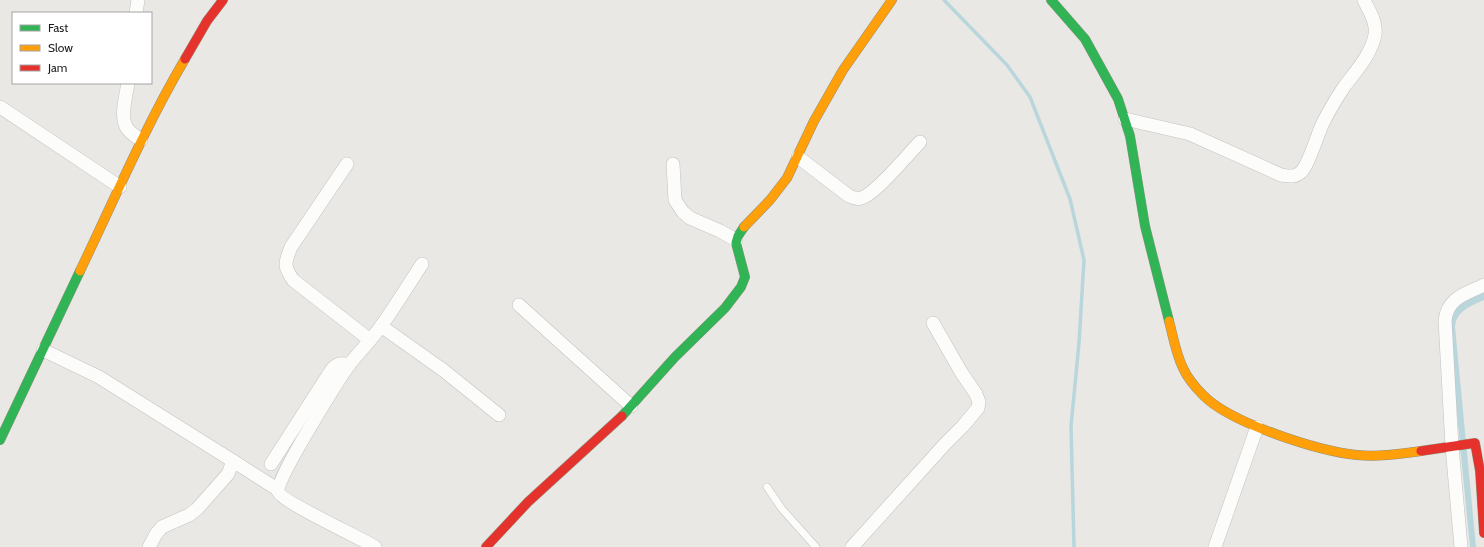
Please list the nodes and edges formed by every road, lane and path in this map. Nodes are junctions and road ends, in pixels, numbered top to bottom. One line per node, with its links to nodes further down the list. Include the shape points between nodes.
1 (138, 0): 6 (street)
2 (223, 0): 10 (street, via 207,21 170,84)
3 (892, 0): 12 (street, via 843,70 814,121)
4 (1050, 0): 9 (street, via 1085,39 1108,79)
5 (1364, 0): 9 (street, via 1375,27 1372,44 1330,109 1305,167 1295,176 1281,175 1190,134)
6 (136, 12)
7 (128, 84): 10 (street, via 125,125)
8 (0, 107): 15 (street)
9 (1125, 119): 27 (street, via 1145,226 1183,368 1212,403)
10 (141, 140): 15 (street)
11 (920, 142): 12 (street, via 875,189 857,199 849,196)
12 (798, 157): 16 (street, via 787,178)
13 (347, 164): 22 (street, via 291,247 286,270 293,280)
14 (673, 164): 16 (street, via 675,200 683,212 690,218)
15 (120, 187): 23 (street)
16 (736, 240): 25 (street, via 744,272 743,282 735,295)
17 (422, 264): 21 (street)
18 (1484, 285): 29 (street, via 1457,299 1446,311)
19 (519, 305): 25 (street)
20 (933, 323): 39 (street, via 976,394 978,408)
21 (382, 326): 22 (street); 26 (street)
22 (370, 340): 24 (street)
23 (43, 350): 28 (street); 30 (street, via 99,377)
24 (349, 365): 31 (street, via 339,364 332,368); 33 (street, via 284,472)
25 (631, 406): 37 (street)
26 (499, 415)
27 (1257, 427): 29 (street, via 1314,447 1357,455 1383,456); 40 (street)
28 (0, 440)
29 (1454, 446): 34 (street, via 1476,444); 41 (street)
30 (233, 461): 33 (street); 35 (street, via 228,474 197,509 162,527)
31 (270, 464)
32 (767, 487): 38 (lane, via 782,509)
33 (278, 489): 36 (street, via 278,493 298,507)
34 (1484, 532)
35 (149, 547)
36 (375, 547)
37 (486, 547)
38 (816, 547)
39 (852, 547)
40 (1215, 547)
41 (1461, 547)

